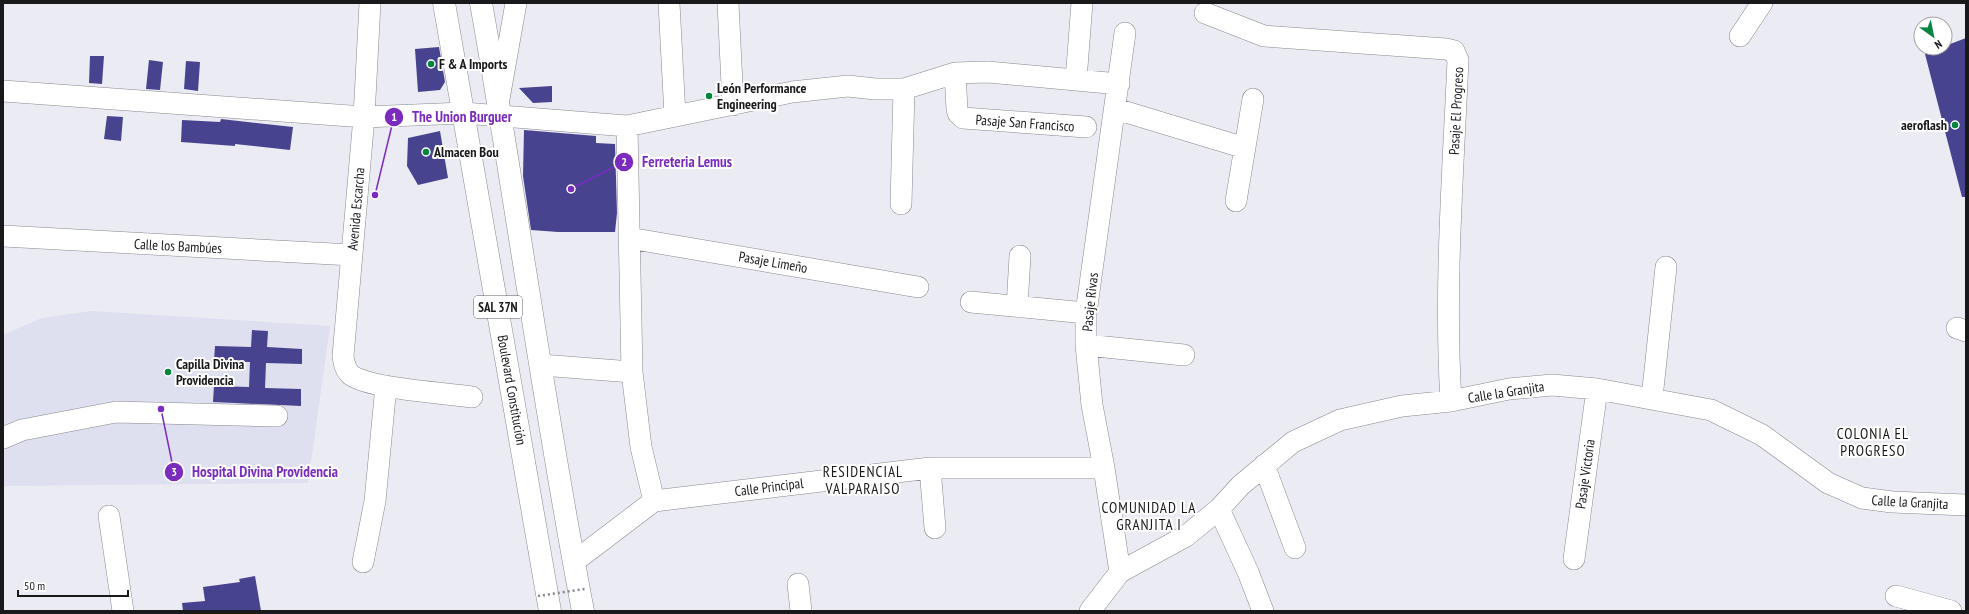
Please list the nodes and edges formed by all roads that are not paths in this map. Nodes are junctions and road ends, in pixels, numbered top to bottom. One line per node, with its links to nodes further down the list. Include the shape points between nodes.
1 (370, 3): 23 (street, Avenida Escarcha)
2 (444, 3): 21 (highway, Boulevard Constitución / SAL 37N)
3 (481, 3): 19 (highway, SAL 37N)
4 (516, 3): 19 (street)
5 (669, 3): 22 (street)
6 (728, 3): 18 (street)
7 (1082, 3): 13 (street)
8 (1762, 3): 11 (street)
9 (1205, 14): 46 (street, Pasaje El Progreso, via 1264,36 1454,51 1458,60 1449,276 1448,360)
10 (1125, 33): 14 (street, Pasaje Rivas)
11 (1740, 36)
12 (955, 73): 13 (street, via 988,72); 15 (street); 25 (street, Pasaje San Francisco, via 957,109 963,118)
13 (1076, 80): 14 (street)
14 (1119, 84): 20 (street, Pasaje Rivas)
15 (904, 89): 18 (street, via 848,86 792,92); 28 (street)
16 (3, 92): 23 (street)
17 (1253, 99): 26 (street)
18 (733, 105): 22 (street)
19 (500, 109): 21 (street); 24 (street); 40 (highway, SAL 37N)
20 (1116, 109): 26 (street); 37 (street, Pasaje Rivas)
21 (464, 113): 23 (street); 64 (highway, Boulevard Constitución / SAL 37N)
22 (675, 116): 24 (street)
23 (364, 117): 31 (street, Avenida Escarcha)
24 (627, 126): 30 (street)
25 (1086, 127)
26 (1245, 148): 27 (street)
27 (1236, 202)
28 (901, 204)
29 (3, 236): 31 (street, Calle los Bambúes)
30 (629, 238): 34 (street, Pasaje Limeño); 41 (street)
31 (352, 255): 42 (street, Avenida Escarcha, via 343,356 345,367 351,375 367,383)
32 (1020, 256): 36 (street)
33 (1666, 267): 45 (street)
34 (918, 287)
35 (971, 302): 36 (street)
36 (1017, 307): 37 (street)
37 (1086, 313): 38 (street, Pasaje Rivas)
38 (1086, 345): 39 (street); 51 (street, Pasaje Rivas, via 1092,405)
39 (1184, 355)
40 (541, 365): 41 (street); 59 (highway, SAL 37N)
41 (632, 372): 52 (street, via 642,447)
42 (386, 386): 44 (street); 60 (street, via 375,501)
43 (1597, 389): 45 (street, Calle la Granjita); 46 (street, Calle la Granjita, via 1552,385 1509,389); 58 (street, Pasaje Victoria)
44 (472, 397)
45 (1652, 398): 53 (street, Calle la Granjita, via 1711,410 1762,435 1828,482 1862,498)
46 (1451, 401): 49 (street, Calle la Granjita, via 1402,406 1340,420 1293,442)
47 (277, 416): 48 (street, via 116,412 22,430)
48 (3, 438)
49 (1264, 465): 54 (street, Calle la Granjita); 57 (street)
50 (930, 468): 51 (street, Calle Principal); 52 (street, Calle Principal); 56 (street)
51 (1104, 468): 61 (street, Pasaje Rivas)
52 (654, 501): 59 (street)
53 (1966, 505)
54 (1219, 509): 61 (street, Calle la Granjita, via 1186,536); 69 (street)
55 (109, 516): 65 (street)
56 (935, 528)
57 (1295, 548)
58 (1574, 559)
59 (574, 561): 66 (highway, SAL 37N)
60 (363, 562)
61 (1120, 572): 68 (street, Calle la Granjita)
62 (798, 584): 67 (street)
63 (1896, 596): 70 (street)
64 (544, 604)
65 (123, 611)
66 (583, 611)
67 (801, 611)
68 (1090, 611)
69 (1263, 611)
70 (1951, 611)

